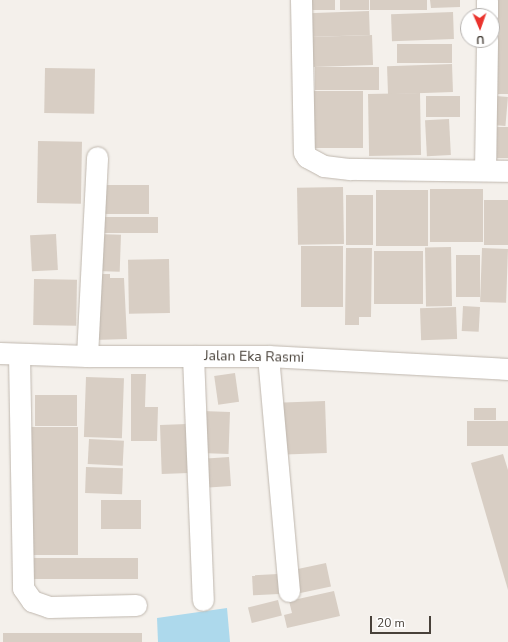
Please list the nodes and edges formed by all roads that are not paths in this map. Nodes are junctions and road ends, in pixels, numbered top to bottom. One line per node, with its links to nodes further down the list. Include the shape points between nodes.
1 (301, 0): 4 (street, via 304,152 307,157 324,166 350,169)
2 (487, 48): 4 (street)
3 (96, 157): 7 (street)
4 (485, 170): 5 (street)
5 (508, 170)
6 (10, 354): 7 (street, Jalan Eka Rasmi); 13 (street, via 23,588 32,601 49,607)
7 (87, 356): 8 (street, Jalan Eka Rasmi)
8 (193, 356): 9 (street, Jalan Eka Rasmi); 12 (street)
9 (268, 356): 10 (street, Jalan Eka Rasmi); 11 (street)
10 (508, 369)
11 (289, 591)
12 (203, 600)
13 (136, 605)

